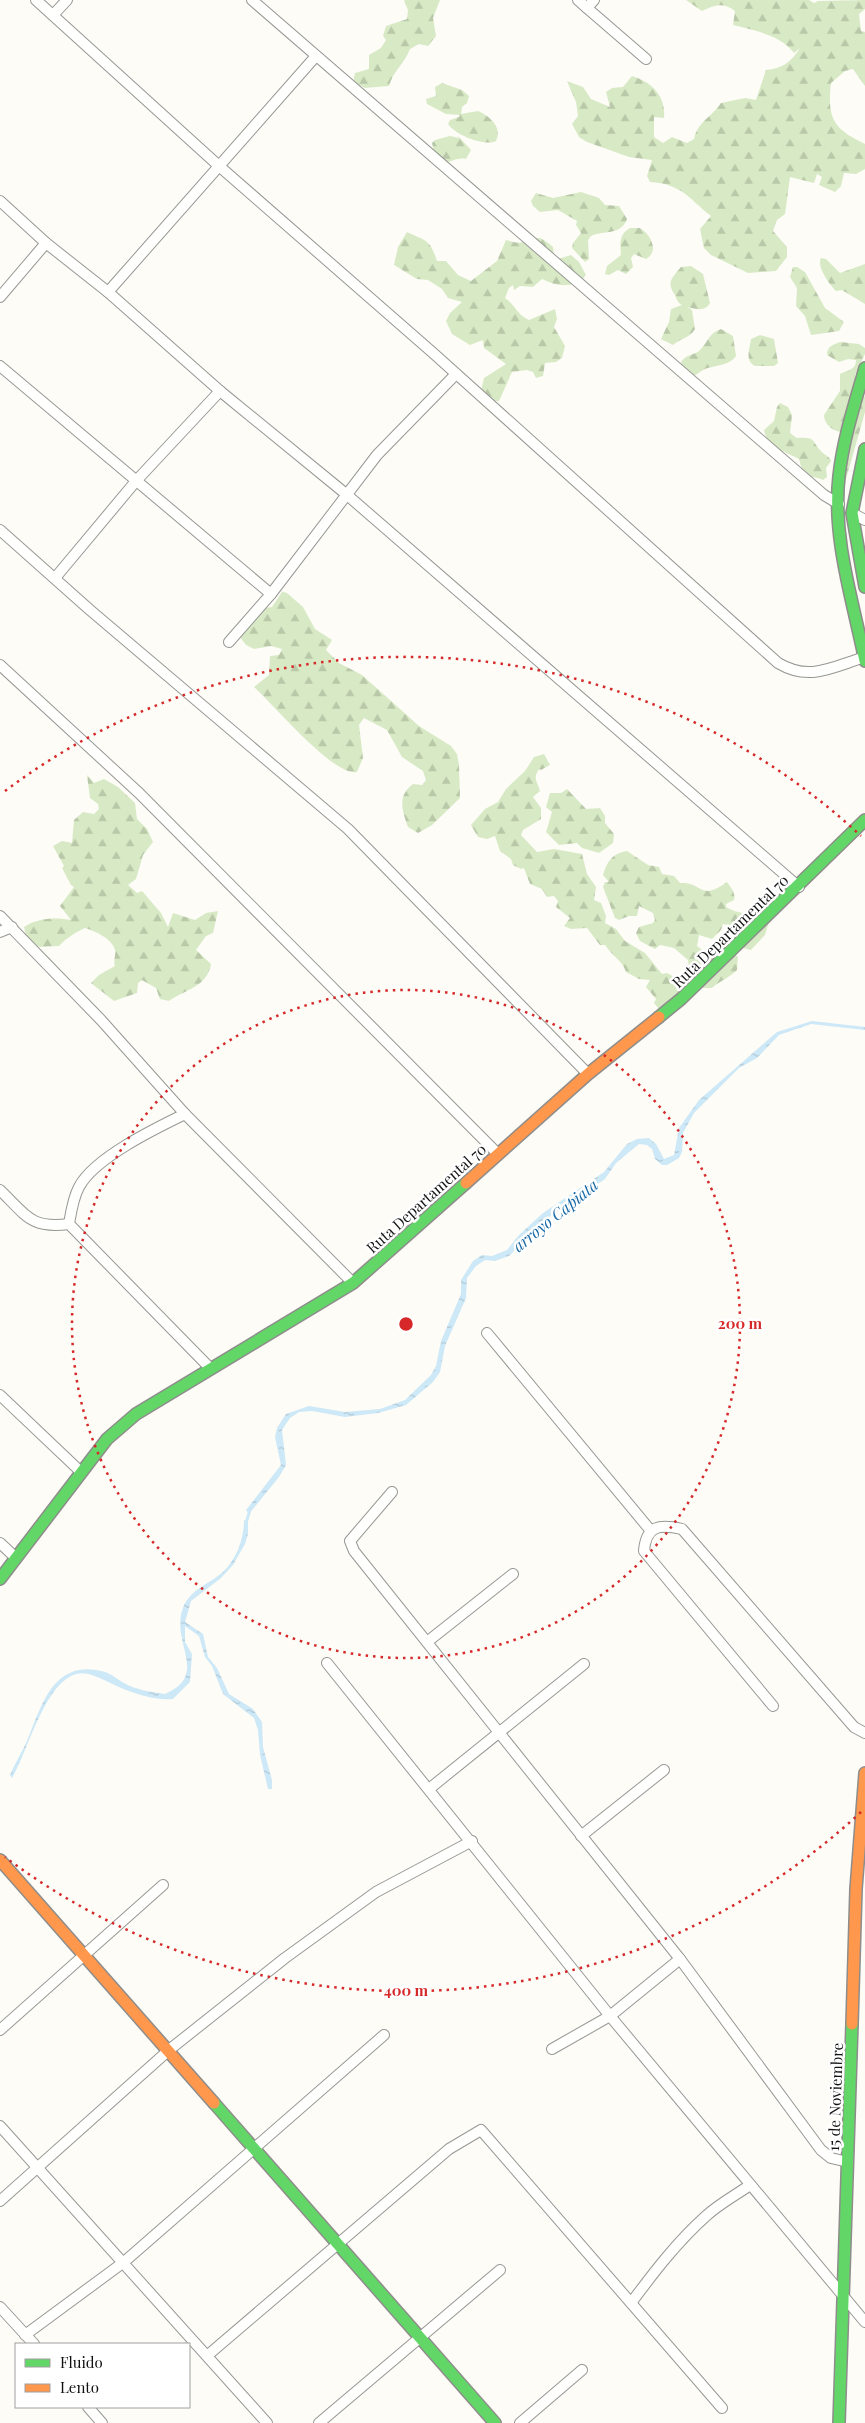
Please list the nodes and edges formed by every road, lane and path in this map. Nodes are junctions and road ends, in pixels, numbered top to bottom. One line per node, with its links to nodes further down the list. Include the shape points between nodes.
1 (36, 0): 6 (street)
2 (67, 0): 6 (street)
3 (252, 0): 7 (street)
4 (578, 0): 5 (street)
5 (591, 4): 8 (street)
6 (54, 15): 9 (street)
7 (316, 56): 9 (street); 21 (street, via 824,495)
8 (646, 59)
9 (219, 166): 12 (street); 16 (street)
10 (0, 201): 11 (street)
11 (46, 243): 12 (street); 13 (street)
12 (108, 292): 17 (street)
13 (0, 297)
14 (0, 366): 19 (street)
15 (865, 368): 21 (street, via 839,476)
16 (456, 374): 20 (street, via 377,455); 29 (street, via 778,663 794,672 814,672)
17 (220, 391): 19 (street); 20 (street)
18 (865, 449): 22 (street)
19 (136, 481): 25 (street); 27 (street)
20 (346, 494): 27 (street); 32 (street)
21 (839, 504): 29 (street, via 840,531)
22 (852, 514): 23 (street); 26 (street)
23 (865, 520)
24 (0, 530): 25 (street)
25 (55, 578): 36 (street, via 348,829)
26 (865, 588)
27 (271, 594): 28 (street)
28 (229, 642)
29 (865, 659)
30 (0, 665): 38 (street, via 139,793)
31 (865, 820): 32 (street, Ruta Departamental 70)
32 (799, 887): 36 (street, Ruta Departamental 70, via 681,999)
33 (0, 916): 34 (street)
34 (12, 927): 35 (street); 37 (street)
35 (0, 932)
36 (588, 1074): 38 (street, Ruta Departamental 70)
37 (186, 1114): 40 (street, via 150,1131 100,1164 79,1186); 41 (street)
38 (498, 1154): 41 (street, Ruta Departamental 70)
39 (0, 1190): 40 (street, via 34,1223 51,1226)
40 (69, 1224): 43 (street)
41 (353, 1283): 43 (street, Ruta Departamental 70)
42 (487, 1333): 47 (street)
43 (210, 1368): 45 (street, Ruta Departamental 70, via 136,1414 107,1439)
44 (0, 1394): 45 (street)
45 (81, 1472): 49 (street, Ruta Departamental 70)
46 (392, 1492): 52 (street, via 350,1541 354,1551)
47 (651, 1531): 55 (street, via 645,1540 644,1551); 57 (street, via 665,1525 682,1529 854,1727)
48 (0, 1543): 49 (street)
49 (16, 1558): 51 (street, Ruta Departamental 70)
50 (513, 1574): 52 (street)
51 (0, 1579)
52 (427, 1642): 56 (street)
53 (327, 1663): 60 (street)
54 (584, 1664): 56 (street)
55 (773, 1706)
56 (499, 1732): 60 (street); 61 (street)
57 (865, 1733)
58 (664, 1770): 61 (street)
59 (865, 1773): 74 (street, 15 de Noviembre, via 856,1889)
60 (429, 1789): 62 (street)
61 (581, 1836): 66 (street)
62 (472, 1841): 67 (street); 71 (street, via 376,1892 285,1958)
63 (0, 1860): 65 (street)
64 (163, 1885): 65 (street)
65 (84, 1956): 68 (street); 71 (street)
66 (680, 1959): 67 (street); 74 (street, via 820,2150 832,2158)
67 (610, 2016): 70 (street); 76 (street)
68 (0, 2030)
69 (384, 2035): 73 (street)
70 (552, 2050)
71 (168, 2051): 73 (street); 75 (street)
72 (0, 2126): 75 (street)
73 (254, 2148): 78 (street); 79 (street)
74 (848, 2162): 81 (street, 15 de Noviembre)
75 (38, 2168): 77 (street); 79 (street)
76 (750, 2185): 81 (street); 82 (street, via 707,2215 668,2253)
77 (0, 2201)
78 (338, 2244): 82 (street, via 449,2149 481,2130); 86 (street); 88 (street)
79 (124, 2262): 85 (street); 88 (street)
80 (500, 2270): 86 (street)
81 (844, 2297): 84 (street); 97 (street, 15 de Noviembre)
82 (631, 2304): 91 (street)
83 (0, 2307): 85 (street)
84 (865, 2322)
85 (26, 2335): 87 (street)
86 (420, 2337): 94 (street); 95 (street)
87 (33, 2343)
88 (208, 2355): 93 (street)
89 (582, 2370): 96 (street)
90 (89, 2408): 92 (street)
91 (722, 2408)
92 (102, 2423)
93 (267, 2423)
94 (319, 2423)
95 (495, 2423)
96 (520, 2423)
97 (839, 2423)

